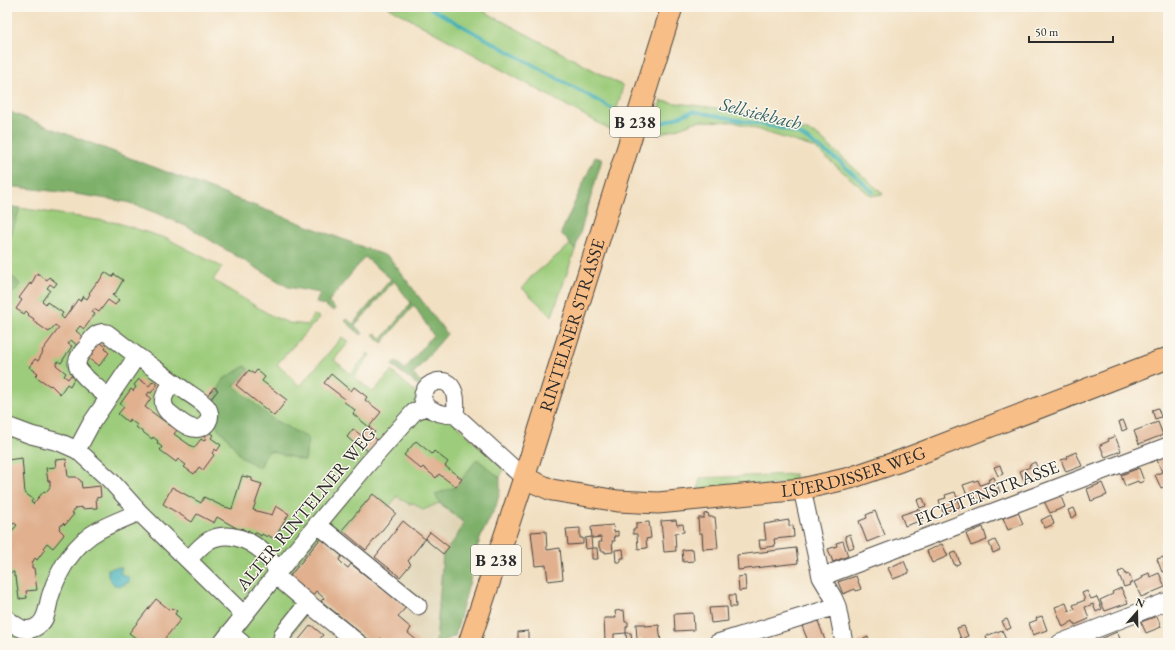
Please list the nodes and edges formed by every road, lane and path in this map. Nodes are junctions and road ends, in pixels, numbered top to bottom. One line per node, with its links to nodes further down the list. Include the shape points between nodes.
1 (672, 7): 11 (main road, RINTELNER STRASSE / B 238)
2 (137, 356): 4 (street); 5 (street); 5 (street, via 107,333 102,332 96,334 78,357 79,370)
3 (1168, 358): 12 (main road, LÜERDISSER WEG, via 900,461 850,478)
4 (174, 382)
5 (108, 397): 10 (street)
6 (426, 406): 7 (street, via 435,413); 7 (street, via 423,396 428,385 438,380 443,381 454,393); 14 (street, ALTER RINTELNER WEG, via 414,412)
7 (455, 415): 11 (street)
8 (7, 426): 10 (street)
9 (1168, 446): 17 (street, FICHTENSTRASSE)
10 (77, 450): 13 (street, via 110,480)
11 (524, 478): 12 (main road, LÜERDISSER WEG, via 558,491 618,501 658,503); 27 (main road, RINTELNER STRASSE / B 238)
12 (802, 489): 17 (street)
13 (139, 512): 15 (street); 23 (street, via 93,534 69,558 59,572 44,620 39,625 32,630 21,629)
14 (318, 524): 16 (street, ALTER RINTELNER WEG); 20 (street)
15 (188, 560): 16 (street, via 208,541 228,536 241,538 262,551); 22 (street)
16 (277, 573): 19 (street); 22 (street, ALTER RINTELNER WEG)
17 (821, 577): 21 (street)
18 (1168, 602): 30 (street)
19 (308, 603): 25 (street, via 283,634); 26 (street)
20 (418, 606)
21 (837, 606): 28 (street); 29 (street)
22 (244, 615): 24 (street, ALTER RINTELNER WEG)
23 (7, 619)
24 (231, 640)
25 (281, 643)
26 (358, 643)
27 (469, 643)
28 (717, 643)
29 (844, 643)
30 (1060, 643)

